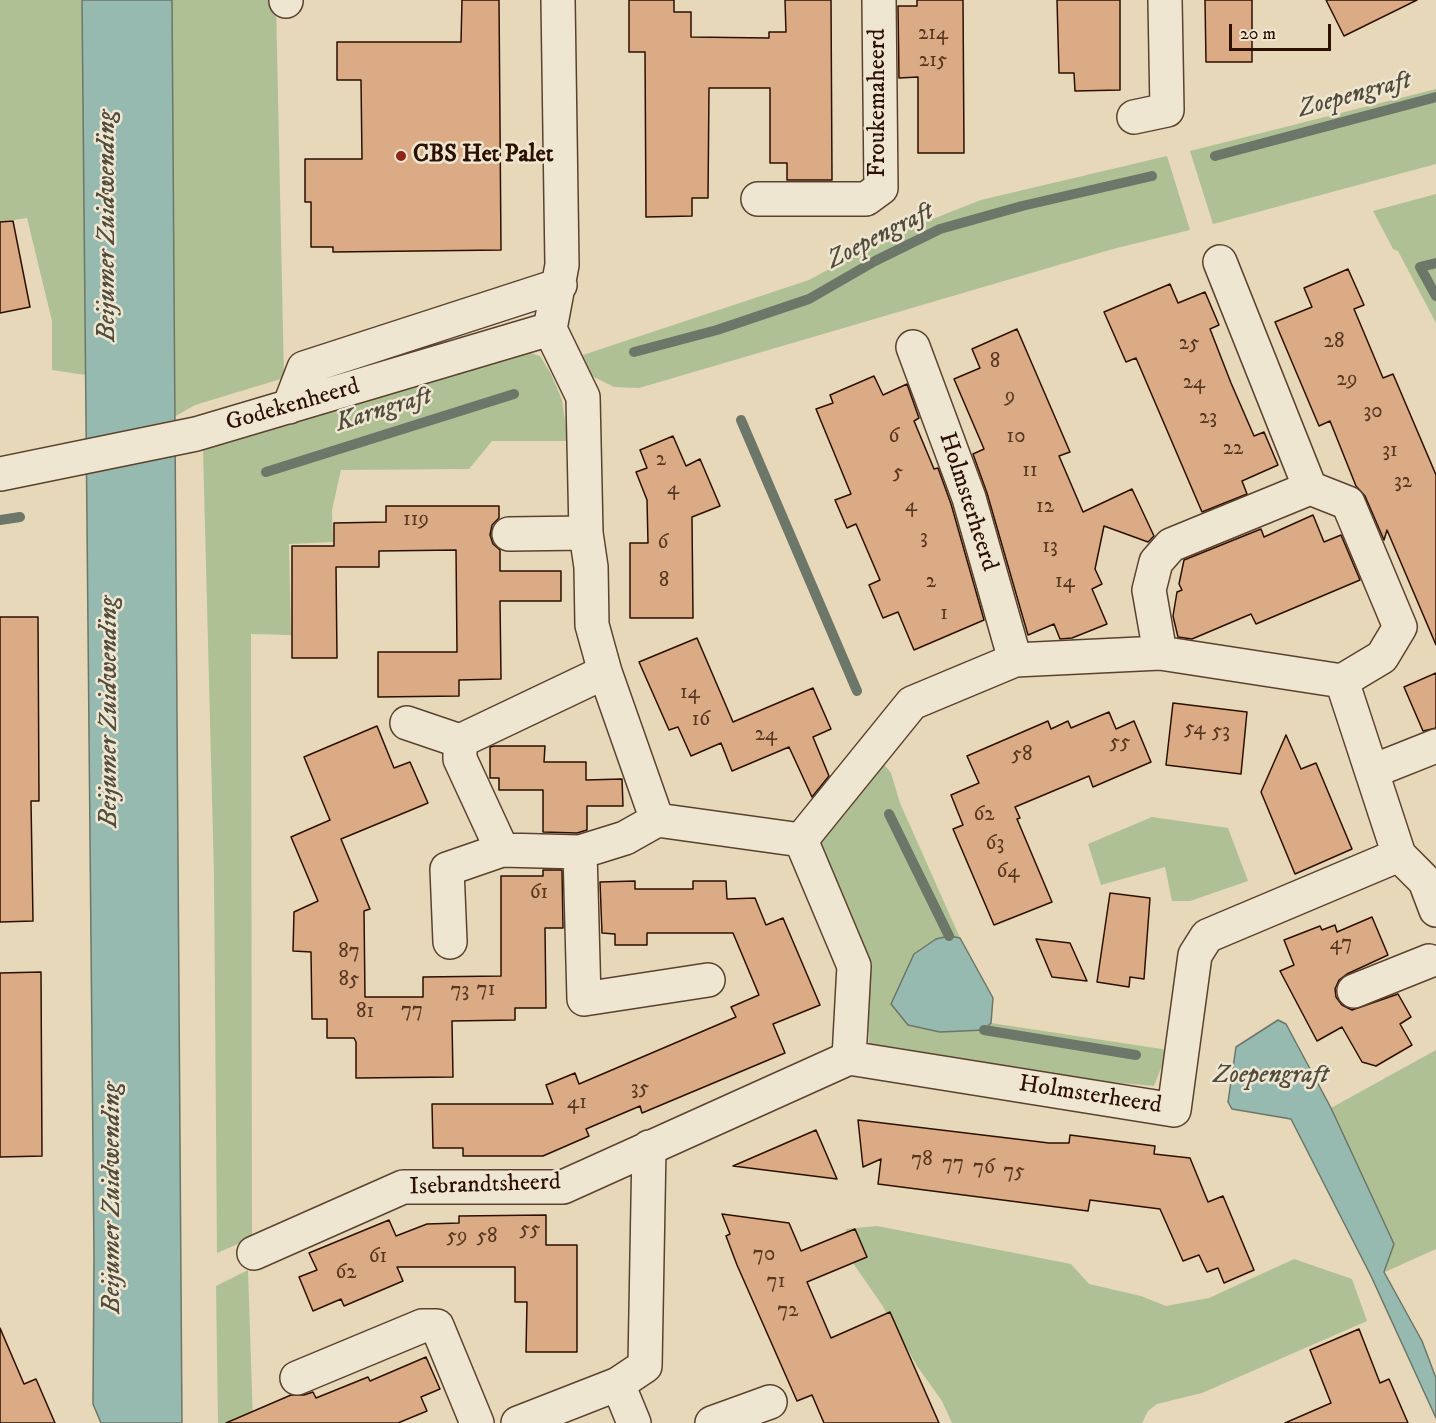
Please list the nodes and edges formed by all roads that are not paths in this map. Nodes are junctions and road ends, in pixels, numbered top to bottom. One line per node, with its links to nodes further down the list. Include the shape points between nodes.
1 (558, 0): 7 (street)
2 (879, 0): 5 (street, Froukemaheerd, via 881,188 867,199)
3 (1165, 0): 4 (street, via 1167,110)
4 (1134, 117)
5 (758, 199)
6 (1220, 262): 12 (street)
7 (560, 285): 8 (street); 10 (street, via 304,368)
8 (550, 328): 10 (street, Godekenheerd); 13 (street, via 583,397)
9 (913, 347): 16 (street, Holmsterheerd, via 969,498)
10 (289, 407): 11 (street, Godekenheerd, via 196,434)
11 (0, 474)
12 (1310, 488): 15 (street, via 1171,545 1156,562 1149,590); 18 (street, via 1348,503 1400,627 1382,657)
13 (586, 533): 14 (street); 17 (street, via 592,625)
14 (509, 534)
15 (1160, 653): 16 (street); 18 (street)
16 (1015, 660): 24 (street, via 912,703)
17 (605, 672): 20 (street); 23 (street)
18 (1342, 681): 22 (street)
19 (407, 723): 20 (street)
20 (460, 741): 25 (street, via 460,759)
21 (1436, 746): 22 (street)
22 (1373, 771): 27 (street)
23 (657, 820): 24 (street); 26 (street, via 625,838)
24 (801, 840): 33 (street, via 854,966)
25 (502, 850): 26 (street); 29 (street, via 447,869)
26 (580, 852): 31 (street, via 584,999)
27 (1399, 855): 28 (street, via 1425,881); 33 (street, Holmsterheerd, via 1207,936 1195,955 1174,1110)
28 (1436, 910)
29 (450, 942)
30 (1434, 964): 32 (street)
31 (708, 980)
32 (1354, 991)
33 (849, 1058): 34 (street, Isebrandtsheerd)
34 (649, 1147): 35 (street, Isebrandtsheerd, via 563,1187 403,1188); 37 (street, via 645,1366)
35 (254, 1253)
36 (297, 1378): 39 (street, via 422,1326 437,1326)
37 (618, 1384): 40 (street); 41 (street)
38 (770, 1402): 42 (street)
39 (477, 1423)
40 (518, 1423)
41 (634, 1423)
42 (712, 1423)

